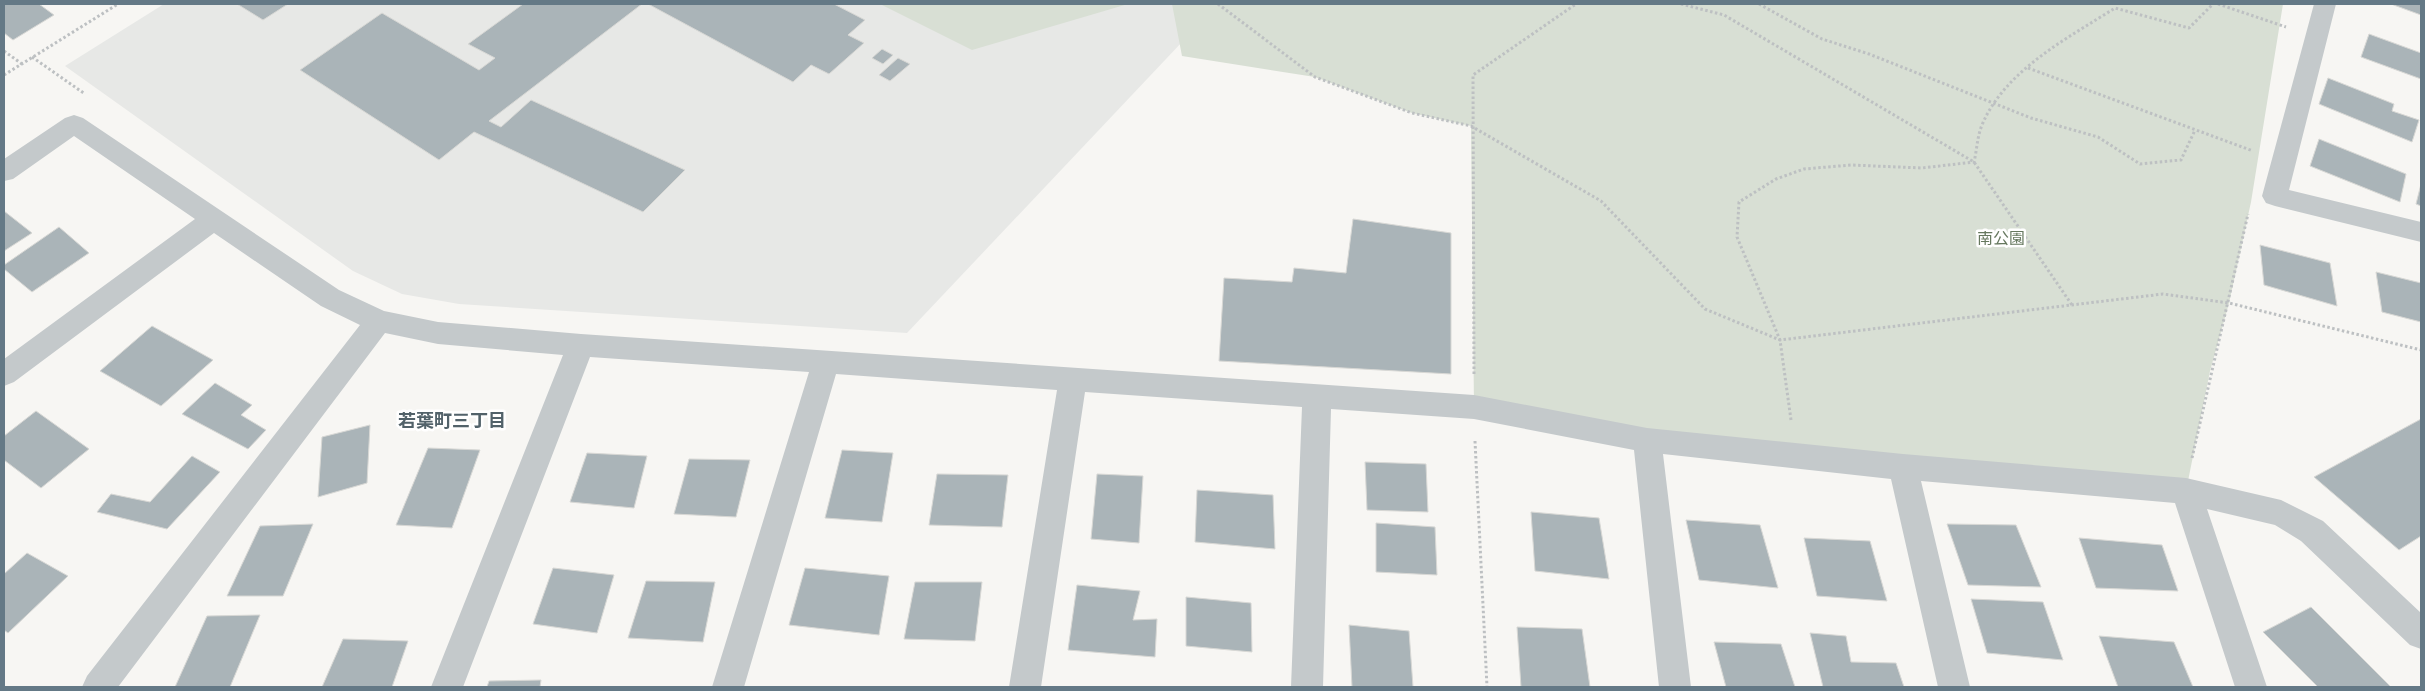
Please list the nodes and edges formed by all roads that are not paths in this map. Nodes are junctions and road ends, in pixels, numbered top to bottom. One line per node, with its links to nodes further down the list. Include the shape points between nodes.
1 (2325, 4): 4 (street, via 2275,196)
2 (4, 172): 3 (street, via 74,124)
3 (213, 220): 5 (street, via 330,298); 8 (street)
4 (2421, 232)
5 (379, 321): 6 (street, via 438,334); 15 (street)
6 (581, 345): 7 (street); 16 (street)
7 (826, 361): 9 (street); 17 (street)
8 (4, 374)
9 (1073, 379): 10 (street); 18 (street)
10 (1317, 397): 11 (street, via 1474,407); 19 (street)
11 (1647, 440): 12 (street); 20 (street)
12 (1904, 467): 13 (street); 21 (street)
13 (2186, 491): 14 (street, via 2282,513 2312,531); 22 (street)
14 (2421, 634)
15 (98, 687)
16 (447, 687)
17 (728, 687)
18 (1025, 687)
19 (1307, 687)
20 (1675, 687)
21 (1954, 687)
22 (2251, 687)

